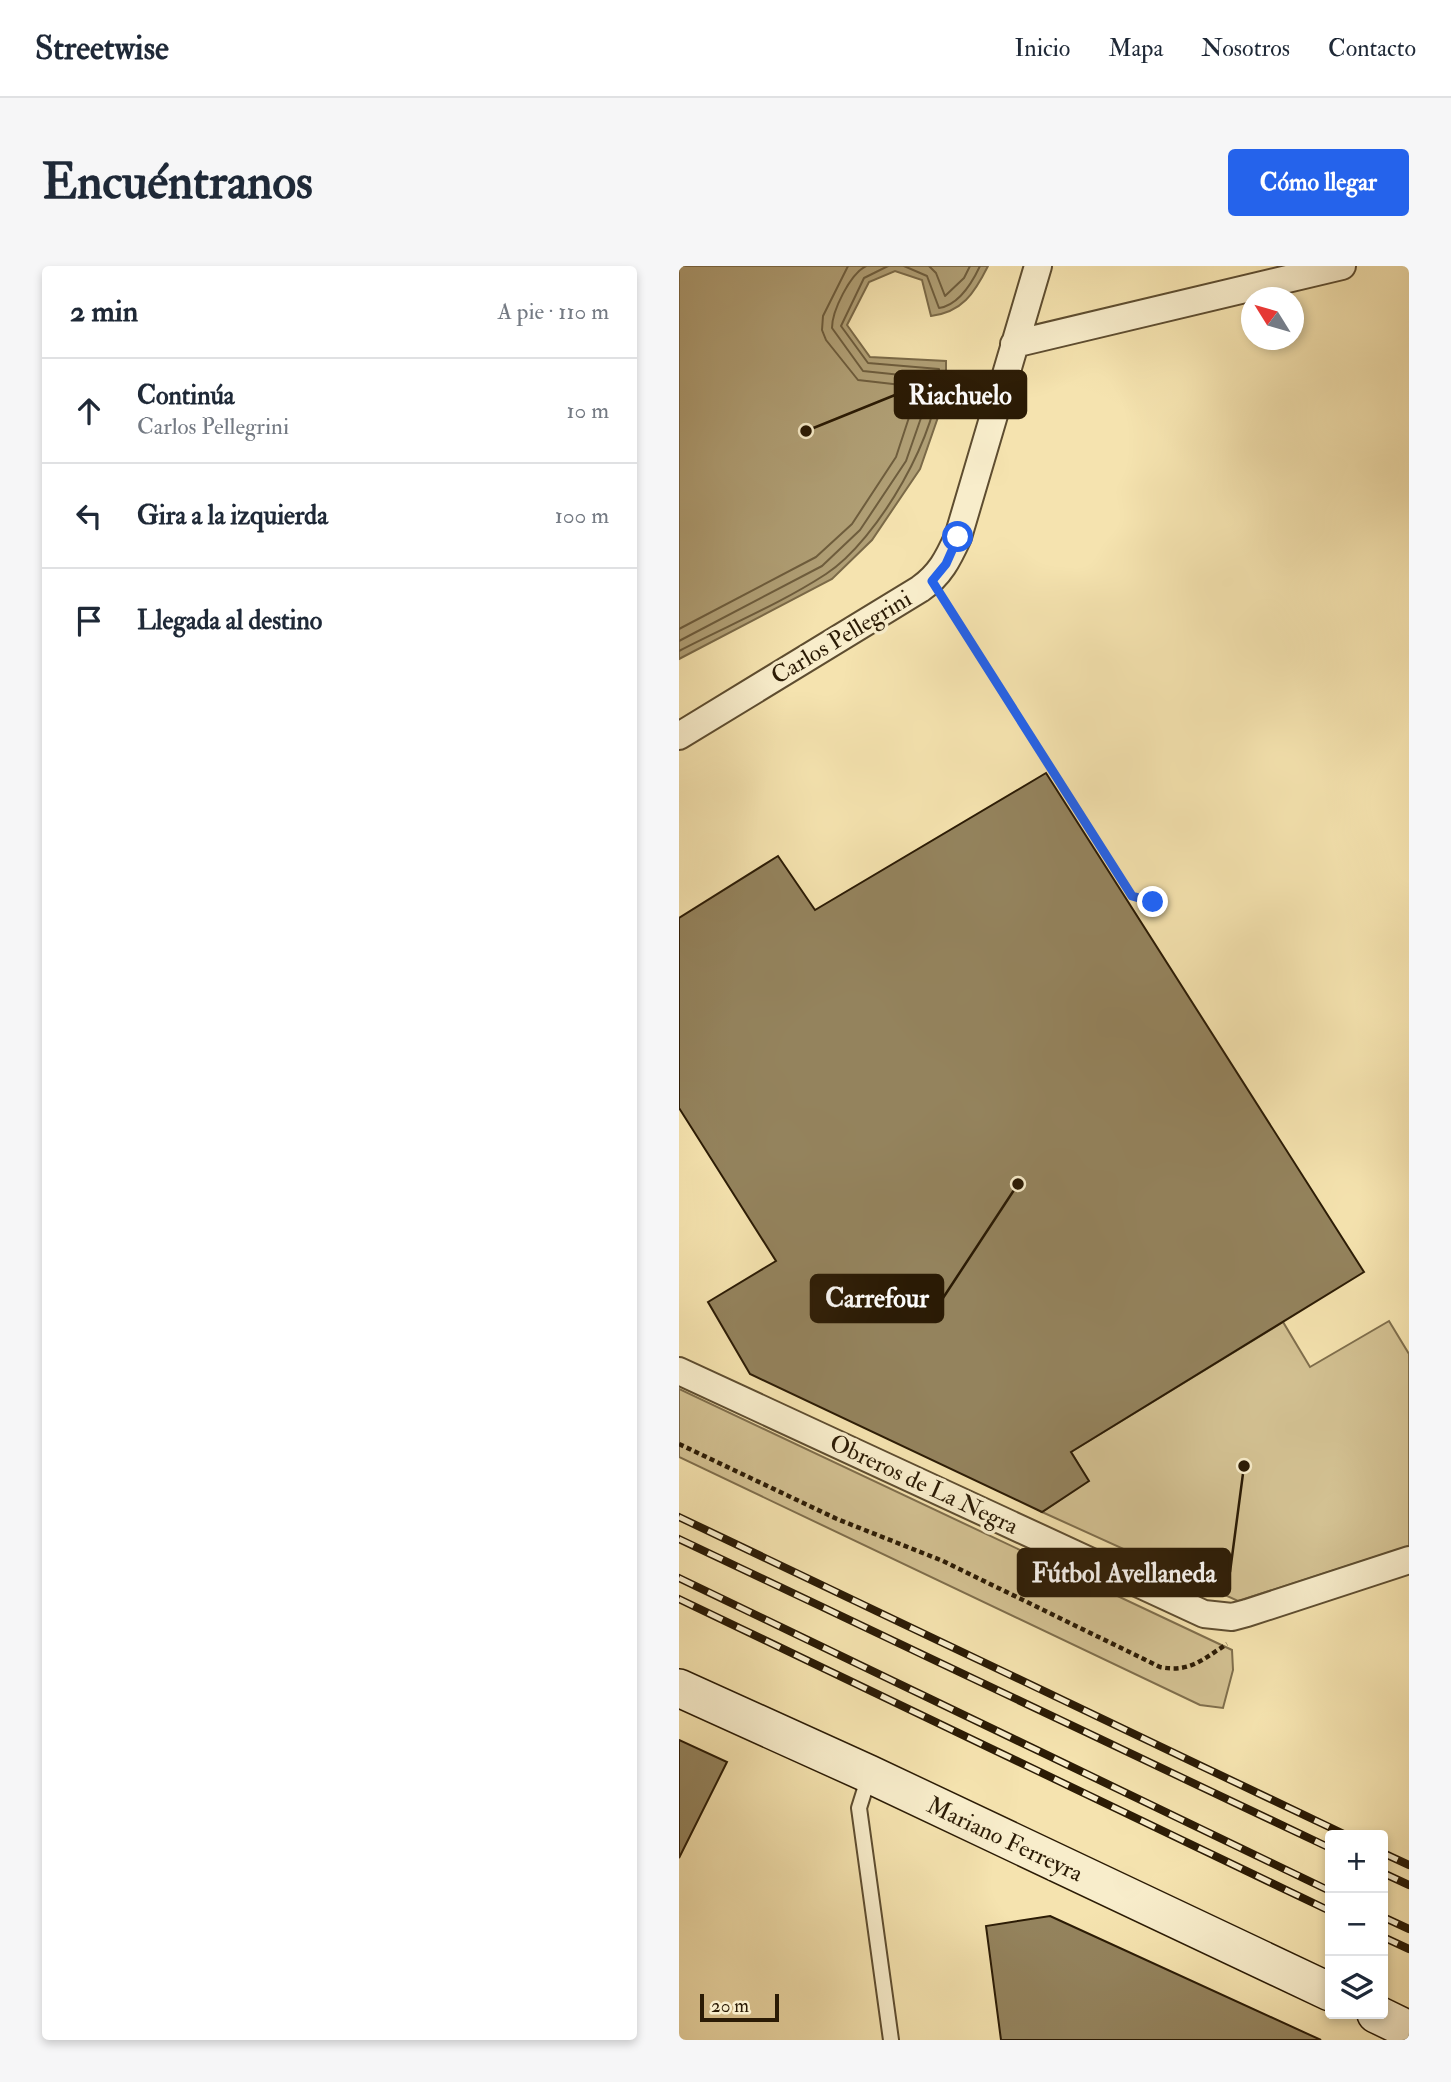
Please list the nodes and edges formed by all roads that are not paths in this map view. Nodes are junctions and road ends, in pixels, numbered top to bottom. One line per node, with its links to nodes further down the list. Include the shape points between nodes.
1 (1038, 266): 3 (street, Carlos Pellegrini)
2 (1342, 266): 3 (street)
3 (1014, 344): 4 (street, Carlos Pellegrini, via 958,537 932,581)
4 (679, 736)
5 (679, 1370): 6 (street, Obreros de La Negra, via 1204,1614 1247,1613)
6 (1409, 1560)
7 (679, 1688): 8 (street, Mariano Ferreyra)
8 (869, 1774): 9 (street, Mariano Ferreyra); 12 (lane, via 859,1808)
9 (1325, 1990)
10 (1386, 2019): 11 (street)
11 (1409, 2030)
12 (891, 2040)

